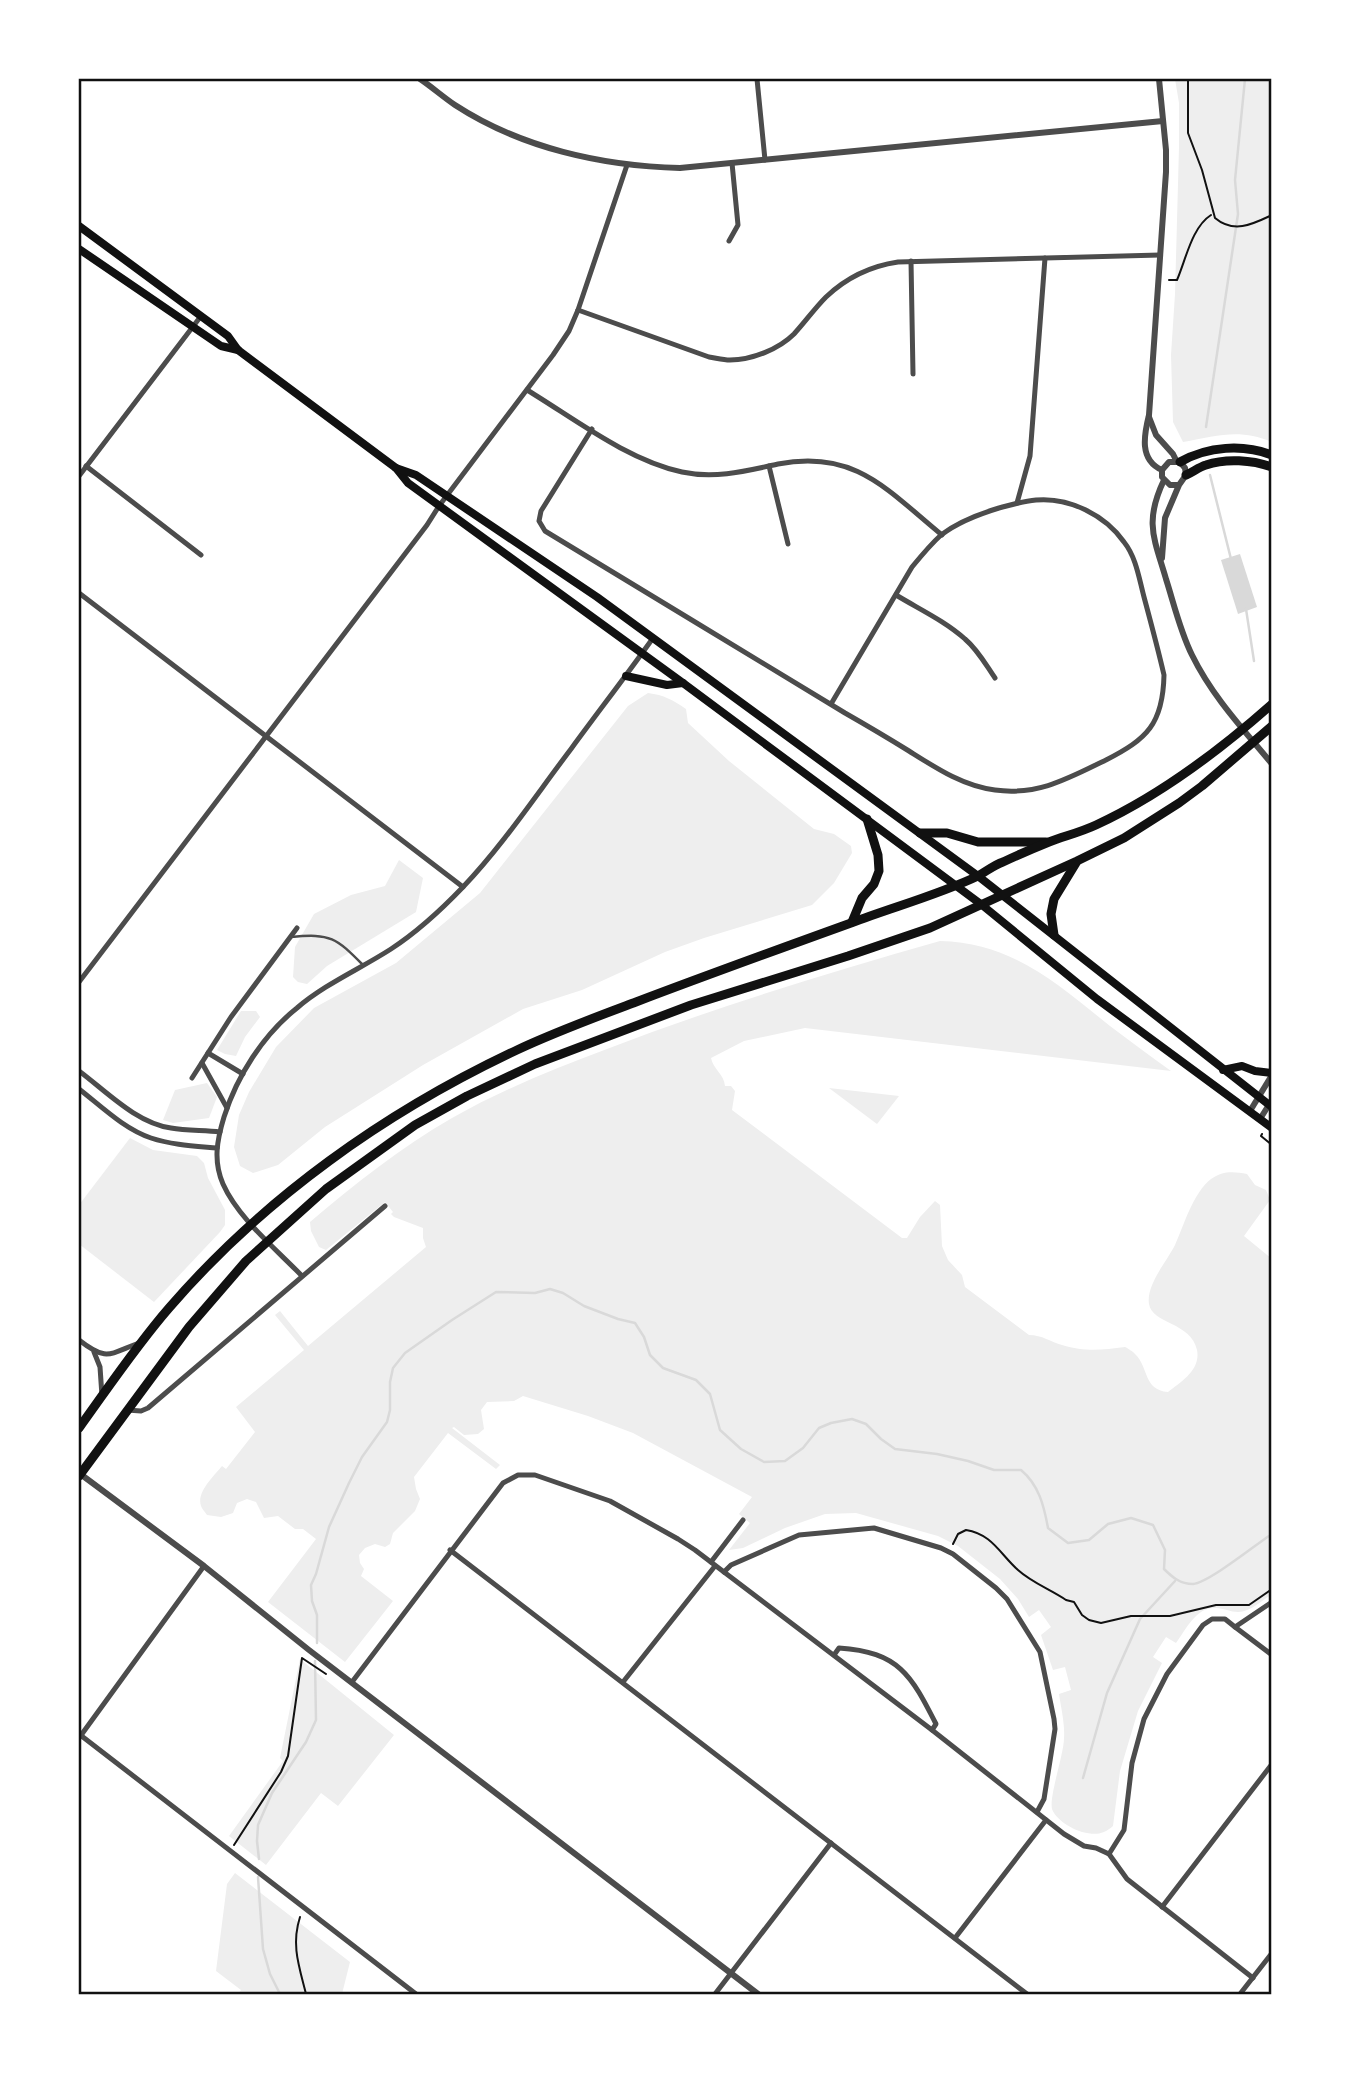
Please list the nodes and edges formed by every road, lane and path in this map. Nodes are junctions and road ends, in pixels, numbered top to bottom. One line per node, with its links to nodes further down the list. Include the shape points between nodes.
1 (420, 79): 8 (street, via 455,105 535,144)
2 (757, 79): 6 (street)
3 (1159, 79): 5 (street)
4 (1188, 79): 9 (path, via 1188,133)
5 (1163, 121): 6 (street); 14 (street, via 1166,172)
6 (765, 160): 7 (street)
7 (732, 163): 8 (street, via 680,168); 12 (street, via 738,225)
8 (627, 165): 18 (street)
9 (1212, 215): 10 (path, via 1232,227 1244,227); 17 (path, via 1200,225 1177,279)
10 (1272, 215)
11 (79, 226): 19 (main road)
12 (730, 241)
13 (79, 249): 20 (main road)
14 (1160, 255): 15 (street); 24 (street)
15 (1045, 258): 16 (street); 38 (street, via 1030,456)
16 (911, 261): 18 (street, via 861,273 826,297 792,337 772,350 731,360 709,357); 22 (street)
17 (1169, 281)
18 (578, 310): 23 (street, via 569,331)
19 (201, 316): 20 (street); 21 (main road, via 228,336)
20 (193, 326): 21 (main road, via 221,346); 28 (street)
21 (238, 350): 31 (main road)
22 (913, 374)
23 (527, 390): 25 (street); 37 (street)
24 (1149, 415): 27 (street, via 1156,435); 32 (street, via 1146,452 1154,467)
25 (592, 429): 29 (street, via 631,454 685,472 712,475); 51 (street, via 541,511 539,522 545,531)
26 (1272, 455): 27 (highway, via 1228,448)
27 (1178, 461): 32 (street, via 1168,461); 33 (street)
28 (86, 466): 34 (street); 42 (street)
29 (769, 466): 40 (street, via 815,460 855,469 874,479); 41 (street)
30 (1272, 467): 33 (highway, via 1235,461 1209,464)
31 (396, 468): 37 (main road); 39 (main road)
32 (1162, 470): 35 (street)
33 (1186, 475): 36 (street)
34 (79, 476)
35 (1164, 480): 36 (street); 43 (street, via 1152,527)
36 (1179, 485): 43 (street, via 1165,518)
37 (447, 496): 39 (street); 46 (main road)
38 (1017, 503): 40 (street, via 978,514); 51 (street, via 1052,500 1072,505 1094,514 1125,542 1135,562 1164,675 1159,713 1142,738 1057,784 1038,790 996,790 945,773)
39 (439, 506): 47 (main road); 54 (street)
40 (942, 535): 45 (street, via 919,559)
41 (788, 544)
42 (201, 555)
43 (1162, 564): 55 (street, via 1192,654 1215,694)
44 (79, 593): 54 (street)
45 (896, 595): 49 (street, via 967,640); 51 (street)
46 (653, 638): 47 (street); 57 (main road)
47 (642, 653): 48 (street); 50 (main road)
48 (626, 676): 50 (main road, via 667,684); 62 (street)
49 (995, 678)
50 (683, 682): 56 (main road)
51 (831, 704)
52 (1272, 704): 58 (highway, via 1208,757 1146,799 1092,827)
53 (1272, 726): 59 (highway, via 1180,803)
54 (266, 737): 62 (street); 70 (street)
55 (1272, 764)
56 (867, 819): 61 (main road); 65 (highway, via 879,871)
57 (920, 833): 58 (highway, via 947,833 978,842); 60 (main road)
58 (1049, 842): 60 (highway)
59 (1077, 861): 63 (highway); 67 (highway, via 1054,900)
60 (978, 876): 61 (highway); 63 (main road)
61 (954, 885): 64 (main road); 65 (highway)
62 (463, 887): 69 (street, via 393,948)
63 (1003, 895): 64 (highway); 67 (main road)
64 (982, 905): 82 (main road, via 1097,999); 89 (highway, via 930,928 691,1005 502,1078 369,1156)
65 (852, 922): 88 (highway, via 578,1024 480,1068 372,1130)
66 (297, 928): 68 (street)
67 (1054, 935): 73 (main road)
68 (291, 937): 69 (lane, via 319,935 337,940); 71 (street)
69 (363, 965): 75 (street, via 296,1008 258,1048)
70 (79, 982)
71 (208, 1053): 72 (street); 75 (street)
72 (202, 1063): 77 (street); 81 (street)
73 (1223, 1070): 76 (main road, via 1242,1066); 79 (main road)
74 (79, 1071): 85 (street, via 151,1122)
75 (243, 1074): 81 (street)
76 (1272, 1074): 79 (street)
77 (192, 1078)
78 (79, 1088): 86 (street, via 131,1129 151,1138)
79 (1258, 1097): 80 (main road); 82 (street)
80 (1271, 1104): 83 (street)
81 (227, 1108): 85 (street)
82 (1250, 1111): 83 (main road)
83 (1260, 1119): 84 (main road)
84 (1272, 1128)
85 (220, 1132): 86 (street)
86 (216, 1148): 88 (street, via 223,1183)
87 (385, 1206): 90 (street)
88 (251, 1223): 89 (street); 92 (highway)
89 (268, 1241): 90 (street); 95 (highway, via 207,1304)
90 (302, 1276): 95 (street, via 147,1409)
91 (79, 1340): 93 (street)
92 (142, 1342): 93 (street, via 116,1353); 94 (highway)
93 (94, 1352): 94 (street)
94 (102, 1397): 96 (highway)
95 (127, 1410): 97 (highway)
96 (79, 1428)
97 (79, 1474): 102 (street)
98 (743, 1520): 101 (street)
99 (450, 1550): 101 (street, via 503,1483 518,1475 535,1475 610,1501); 110 (street); 111 (street)
100 (948, 1551): 103 (street, via 874,1528 808,1533); 104 (path, via 958,1535 966,1530 978,1532 1019,1572 1074,1602 1089,1620 1101,1623 1131,1616 1170,1616 1216,1605 1249,1605); 115 (street, via 1007,1599 1040,1652 1055,1729 1044,1799)
101 (713, 1564): 103 (street); 111 (street)
102 (204, 1566): 110 (street); 113 (street)
103 (724, 1572): 107 (street)
104 (1272, 1589)
105 (1272, 1602): 106 (street)
106 (1235, 1627): 108 (street); 119 (street, via 1225,1619 1203,1625 1167,1674 1144,1718 1132,1763 1124,1830)
107 (834, 1655): 112 (street); 112 (street, via 839,1648 851,1649 894,1664 918,1688 936,1724)
108 (1272, 1655)
109 (326, 1674): 118 (path, via 302,1658 288,1756)
110 (352, 1682): 124 (street)
111 (623, 1682): 117 (street)
112 (932, 1730): 115 (street)
113 (80, 1736): 118 (street)
114 (1272, 1764): 120 (street)
115 (1037, 1812): 116 (street)
116 (1046, 1820): 119 (street, via 1079,1843); 122 (street)
117 (831, 1843): 122 (street); 124 (street)
118 (229, 1851): 121 (street)
119 (1109, 1854): 120 (street, via 1127,1879)
120 (1163, 1907): 125 (street)
121 (305, 1909): 126 (path, via 295,1937); 127 (street)
122 (956, 1938): 130 (street)
123 (1272, 1953): 125 (street)
124 (731, 1974): 128 (street); 129 (street)
125 (1252, 1978): 131 (street)
126 (306, 1994)
127 (416, 1994)
128 (715, 1994)
129 (758, 1994)
130 (1027, 1994)
131 (1240, 1994)

